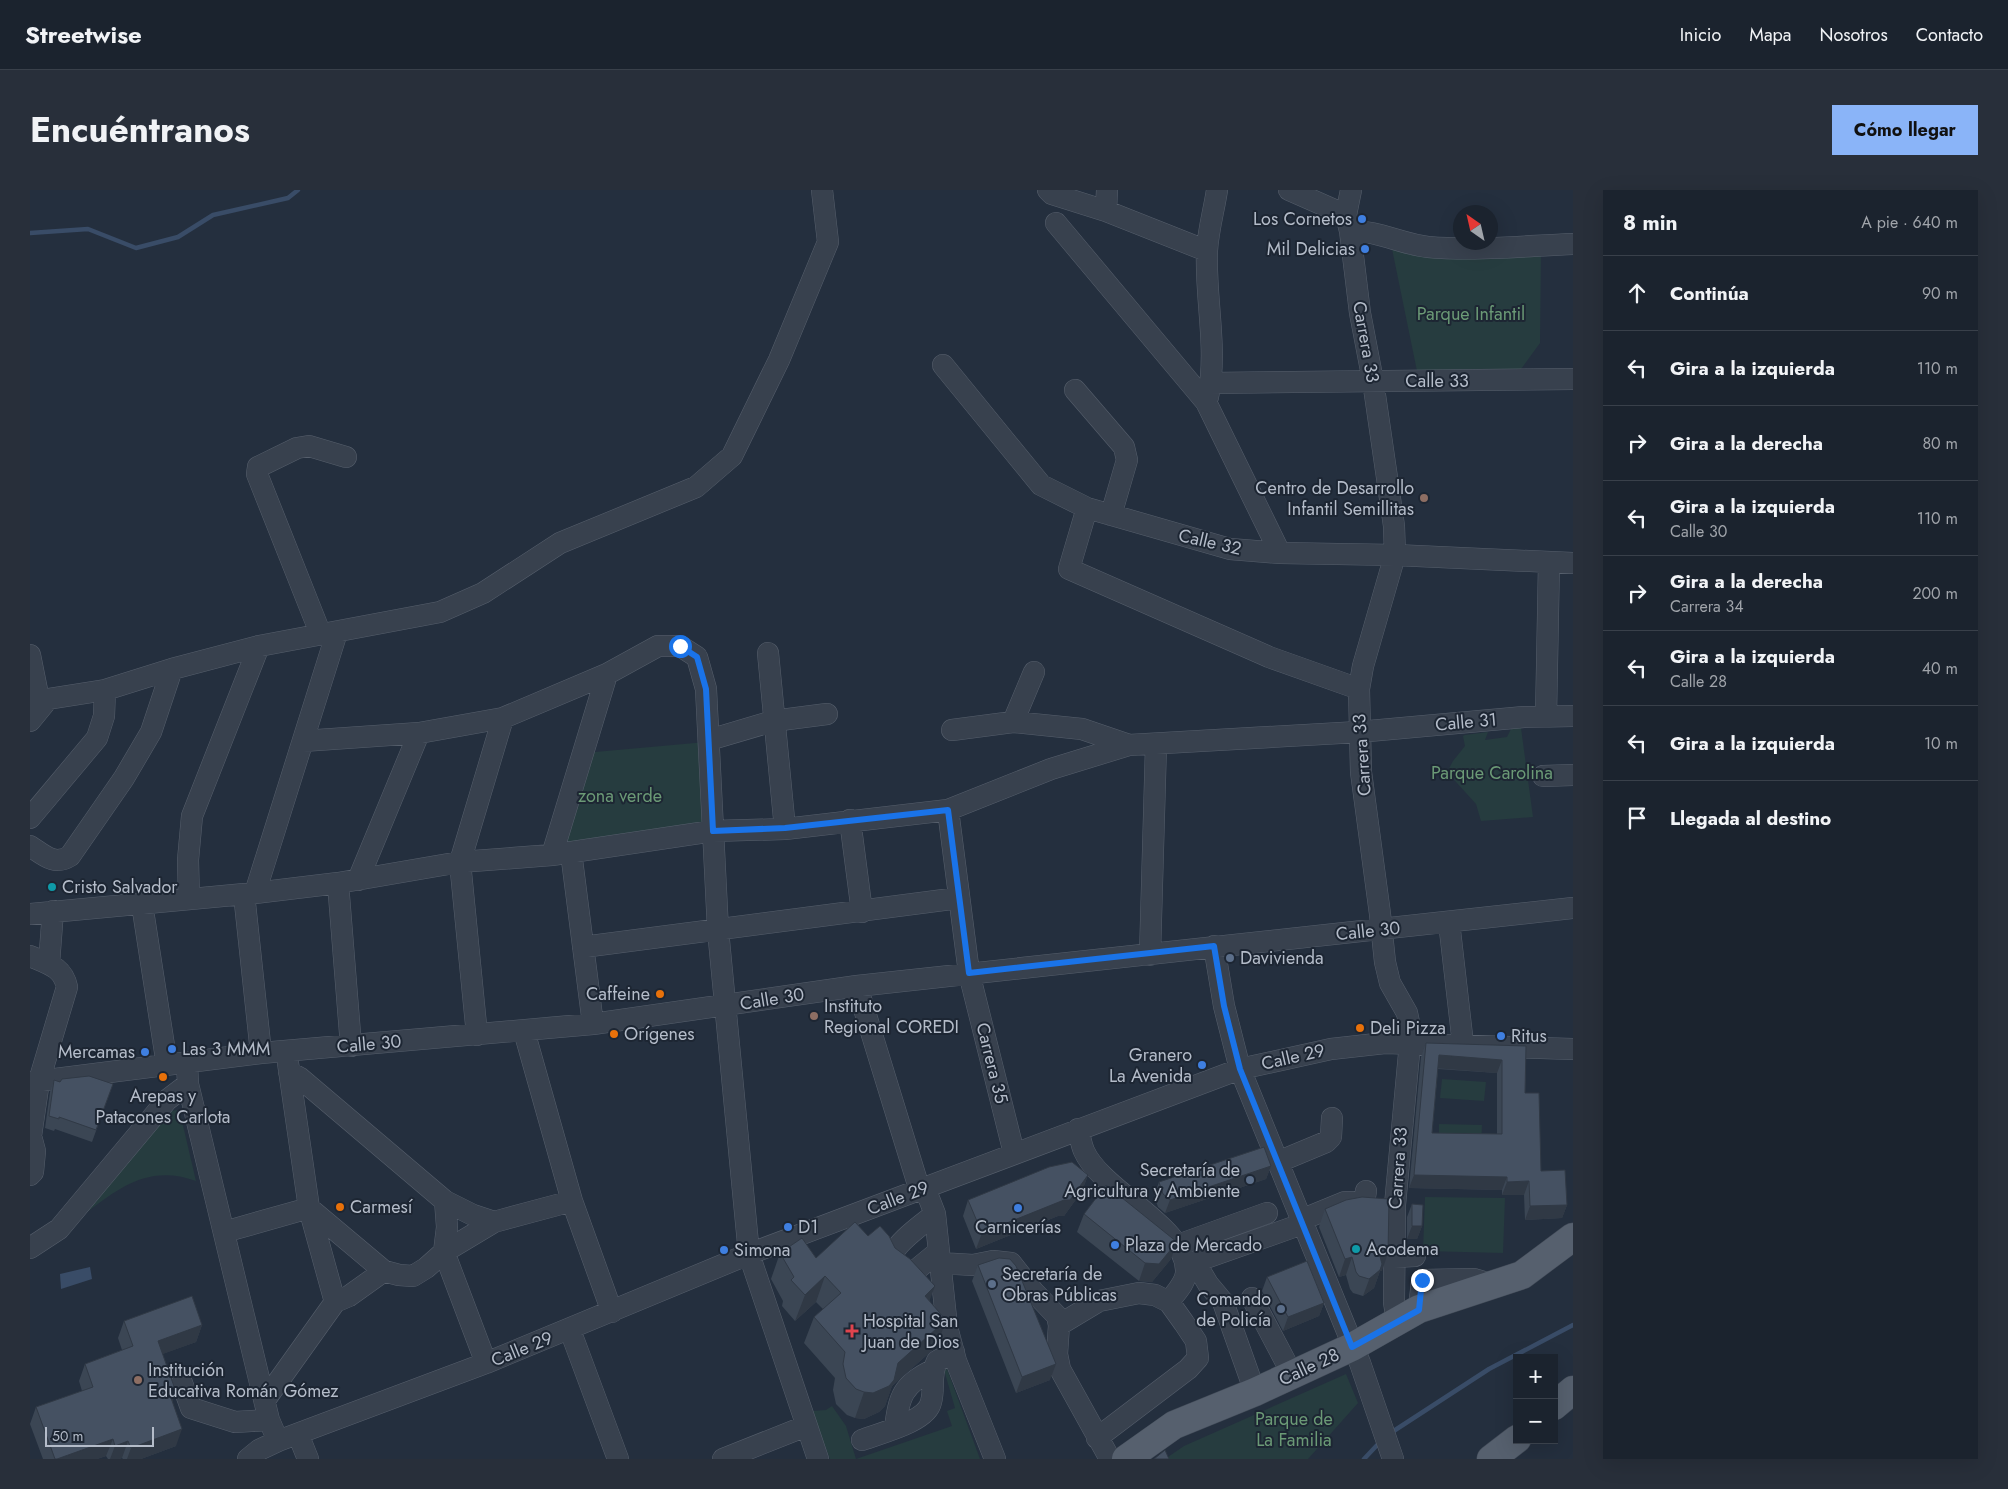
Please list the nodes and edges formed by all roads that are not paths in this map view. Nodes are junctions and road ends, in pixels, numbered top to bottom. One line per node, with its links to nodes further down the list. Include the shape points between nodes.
1 (822, 190): 24 (street, via 828,242 779,360 732,456 696,487 560,543 483,594 440,612)
2 (1048, 190): 7 (street)
3 (1107, 190): 7 (street)
4 (1217, 190): 11 (street)
5 (1289, 190): 9 (street)
6 (1351, 190): 9 (street, Carrera 33)
7 (1106, 211): 11 (street)
8 (1056, 223): 16 (street)
9 (1348, 223): 10 (street, via 1408,245 1471,248); 14 (street, Carrera 33)
10 (1573, 244)
11 (1207, 251): 16 (street)
12 (943, 365): 18 (street, Calle 32, via 1041,485)
13 (1573, 379): 14 (street, Calle 33)
14 (1373, 381): 16 (street, Calle 33); 21 (street, Carrera 33, via 1394,526)
15 (1075, 390): 19 (street, via 1124,447 1127,460)
16 (1208, 393): 20 (street)
17 (346, 458): 24 (street, via 309,446 297,448 258,467 257,474)
18 (1087, 508): 19 (street, Calle 32); 31 (street, via 1070,569 1269,657)
19 (1111, 515): 20 (street, Calle 32, via 1230,550)
20 (1280, 553): 21 (street, Calle 32)
21 (1395, 555): 22 (street, Calle 32); 31 (street, Carrera 33)
22 (1549, 562): 23 (street, Calle 32); 36 (street)
23 (1573, 563)
24 (329, 634): 25 (street); 45 (street)
25 (259, 646): 28 (street); 61 (street, via 192,816)
26 (768, 654): 39 (street)
27 (30, 655): 33 (street)
28 (172, 669): 32 (street); 55 (street, via 151,732 124,778 70,856 62,861 53,860)
29 (1034, 672): 40 (street)
30 (606, 674): 37 (street); 44 (street, via 658,646 680,646 697,657 706,689); 56 (street)
31 (1359, 688): 42 (street, Carrera 33)
32 (105, 690): 33 (street); 51 (street, via 104,716 97,738)
33 (39, 696): 38 (street)
34 (827, 714): 39 (street)
35 (1573, 716): 36 (street, Calle 31)
36 (1546, 717): 42 (street, Calle 31)
37 (503, 718): 43 (street); 57 (street)
38 (30, 721)
39 (773, 721): 44 (street); 53 (street)
40 (1013, 722): 41 (street); 46 (street, via 1082,729)
41 (952, 730)
42 (1358, 732): 47 (street, Calle 31); 69 (street, Carrera 33)
43 (419, 733): 45 (street); 58 (street)
44 (709, 740): 54 (street)
45 (303, 741): 59 (street)
46 (1129, 745): 47 (street, Calle 31); 50 (street, via 1051,769)
47 (1156, 745): 72 (street)
48 (1573, 775): 49 (street)
49 (1543, 776)
50 (948, 810): 52 (street); 60 (street, Carrera 35)
51 (30, 818)
52 (850, 820): 53 (street); 65 (street)
53 (785, 828): 54 (street)
54 (713, 831): 56 (street); 68 (street)
55 (30, 846)
56 (562, 853): 57 (street); 71 (street)
57 (460, 862): 58 (street); 79 (street)
58 (348, 881): 59 (street); 82 (street)
59 (249, 894): 61 (street); 84 (street)
60 (959, 898): 65 (street); 74 (street, Carrera 35)
61 (189, 899): 62 (street)
62 (142, 904): 64 (street); 87 (street)
63 (1573, 908): 67 (street, Calle 30)
64 (53, 910): 66 (street); 73 (street)
65 (862, 912): 68 (street)
66 (30, 914)
67 (1450, 922): 69 (street, Calle 30); 81 (street)
68 (718, 930): 71 (street); 76 (street)
69 (1382, 930): 70 (street, Calle 30); 80 (street, Carrera 33, via 1390,983 1407,1013)
70 (1214, 946): 72 (street, Calle 30); 86 (street, via 1224,1006)
71 (583, 947): 77 (street)
72 (1150, 955): 74 (street, Calle 30)
73 (39, 960): 88 (street, via 57,967 65,976 67,987)
74 (969, 973): 75 (street, Calle 30); 91 (street, Carrera 35)
75 (857, 986): 76 (street, Calle 30); 94 (street)
76 (726, 1006): 77 (street, Calle 30); 108 (street)
77 (593, 1024): 78 (street, Calle 30)
78 (524, 1031): 79 (street, Calle 30); 96 (street)
79 (477, 1035): 82 (street, Calle 30)
80 (1410, 1043): 81 (street, Calle 29); 86 (street, Calle 29, via 1331,1049); 97 (street, Carrera 33)
81 (1463, 1044): 83 (street, Calle 29)
82 (351, 1046): 85 (street, Calle 30)
83 (1573, 1049)
84 (261, 1053): 85 (street, Calle 30); 87 (street, Calle 30)
85 (287, 1062): 95 (street, via 300,1078); 98 (street)
86 (1240, 1069): 90 (street, Calle 29); 92 (street)
87 (181, 1071): 88 (street, Calle 30); 103 (street); 105 (street, via 167,1100 59,1229)
88 (34, 1082): 93 (street, via 31,1136 35,1158)
89 (1332, 1118): 92 (street, via 1331,1136 1326,1142)
90 (1078, 1128): 91 (street, Calle 29); 106 (street, via 1084,1152 1100,1171)
91 (1014, 1153): 94 (street, Calle 29)
92 (1278, 1162): 102 (street)
93 (30, 1176)
94 (920, 1191): 100 (street, via 928,1196); 108 (street, Calle 29)
95 (445, 1201): 101 (street); 107 (street, via 447,1227)
96 (572, 1201): 101 (street); 115 (street)
97 (1394, 1205): 102 (street, via 1365,1197 1345,1202); 116 (street, Carrera 33, via 1404,1256 1394,1302)
98 (309, 1208): 103 (street); 111 (street); 113 (street)
99 (1267, 1212): 106 (street)
100 (935, 1214): 109 (street); 109 (street, via 894,1251 892,1260 895,1267 904,1273)
101 (494, 1222): 107 (street)
102 (1302, 1222): 110 (street); 119 (street)
103 (224, 1232): 128 (street)
104 (1573, 1237): 116 (main road, Calle 28, via 1522,1276)
105 (32, 1245)
106 (1178, 1245): 110 (street)
107 (444, 1252): 111 (street, via 413,1276); 121 (street)
108 (749, 1254): 115 (street, Calle 29); 129 (street)
109 (939, 1258): 117 (street, via 973,1265 1011,1263 1057,1316); 120 (street, via 947,1328)
110 (1190, 1264): 114 (street, via 1183,1283); 126 (street, via 1223,1302)
111 (384, 1271): 113 (street)
112 (1252, 1298): 123 (street)
113 (335, 1302): 128 (street)
114 (1169, 1302): 117 (street, via 1155,1295 1139,1293 1116,1296 1098,1300); 132 (street, via 1196,1342 1198,1358)
115 (612, 1312): 118 (street, Calle 29)
116 (1408, 1316): 119 (main road, Calle 28)
117 (1059, 1325): 132 (street, via 1057,1348 1060,1369)
118 (570, 1330): 121 (street, Calle 29); 138 (street)
119 (1352, 1347): 123 (main road, Calle 28); 144 (street)
120 (954, 1352): 122 (street, via 937,1361); 141 (street)
121 (486, 1363): 131 (street, Calle 29)
122 (933, 1370): 130 (street, via 918,1377 902,1393); 130 (street, via 931,1405 919,1419)
123 (1292, 1374): 126 (main road, Calle 28)
124 (182, 1383): 128 (street, via 191,1408 235,1422)
125 (1573, 1390): 127 (main road)
126 (1255, 1392): 143 (main road, Calle 28, via 1174,1425)
127 (1558, 1403)
128 (267, 1410): 134 (street)
129 (806, 1426): 139 (street); 140 (street)
130 (895, 1428): 133 (street)
131 (298, 1434): 134 (street, Calle 29); 137 (street)
132 (1098, 1438): 142 (street)
133 (862, 1440)
134 (278, 1441): 136 (street, Calle 29)
135 (1513, 1442): 145 (main road)
136 (248, 1459)
137 (308, 1459)
138 (618, 1459)
139 (723, 1459)
140 (818, 1459)
141 (995, 1459)
142 (1110, 1459)
143 (1126, 1459)
144 (1393, 1459)
145 (1491, 1459)

